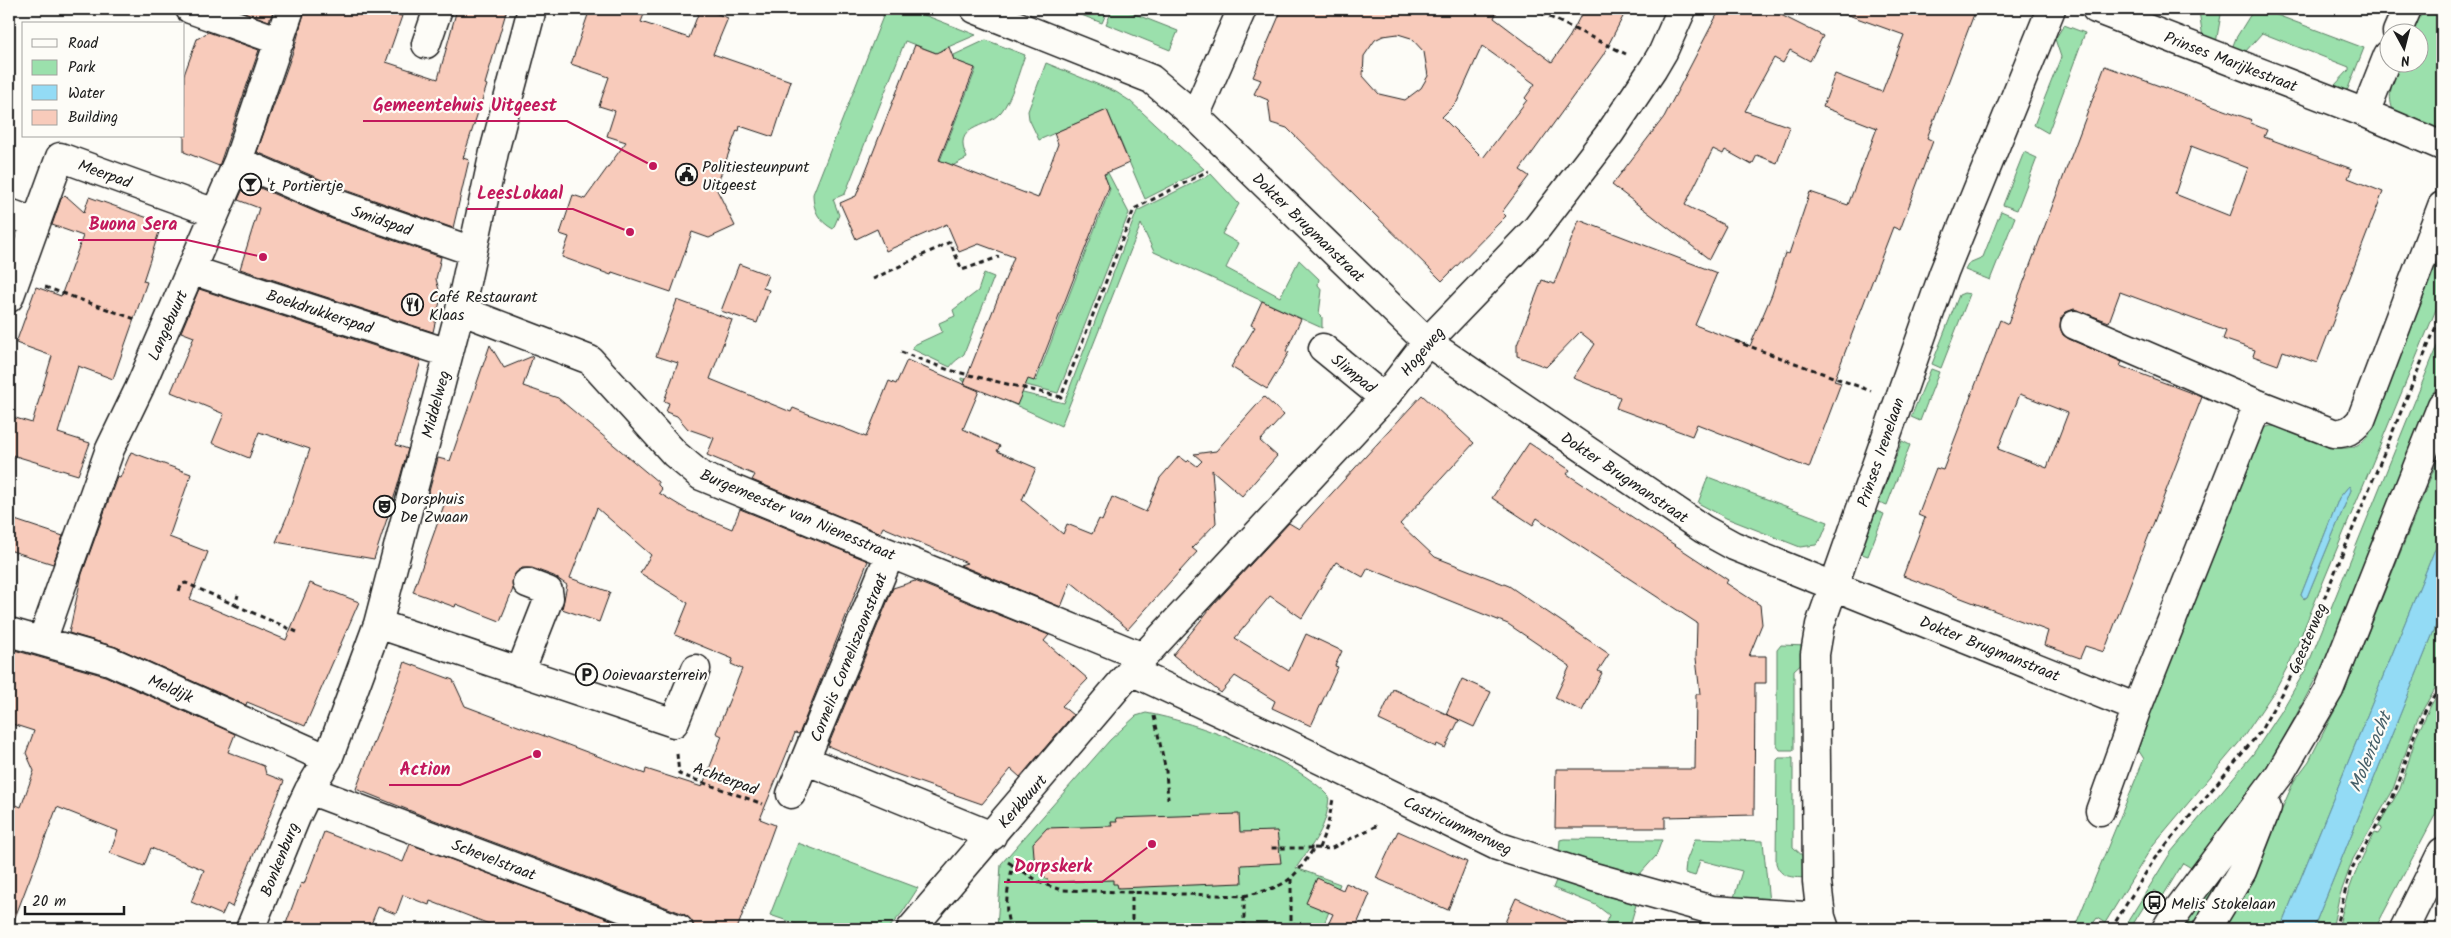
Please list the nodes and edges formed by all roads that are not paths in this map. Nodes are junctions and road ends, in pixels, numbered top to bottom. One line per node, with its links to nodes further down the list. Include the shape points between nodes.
1 (190, 9): 12 (street)
2 (290, 9): 12 (street, Langebuurt)
3 (438, 9): 13 (street)
4 (532, 9): 23 (street, Middelweg)
5 (975, 9): 16 (street, Dokter Brugmanstraat, via 1152,79)
6 (1242, 9): 16 (street)
7 (1682, 9): 28 (street, Hogeweg, via 1663,52 1610,133 1537,228)
8 (2051, 9): 36 (street, Prinses Irenelaan, via 1944,272)
9 (2096, 9): 15 (street, Prinses Marijkestraat)
10 (2407, 9): 11 (street)
11 (2401, 22)
12 (280, 41): 18 (street, Langebuurt)
13 (426, 44)
14 (2381, 72): 15 (street)
15 (2365, 113): 17 (street)
16 (1195, 116): 28 (street, Dokter Brugmanstraat)
17 (2442, 146)
18 (238, 161): 21 (street, Langebuurt); 23 (street, Smidspad, via 338,204)
19 (2442, 206): 32 (street, via 2361,420 2353,429 2342,434 2333,433)
20 (9, 213): 22 (street)
21 (215, 213): 22 (street, Meerpad, via 60,157); 24 (street, Langebuurt)
22 (36, 223): 25 (street, Meerpad)
23 (472, 251): 26 (street, Middelweg)
24 (191, 270): 30 (street, Boekdrukkerspad); 39 (street, Langebuurt, via 110,449)
25 (13, 287)
26 (460, 310): 30 (street, Middelweg); 34 (street, Burgemeester van Nienesstraat, via 590,360 675,454 701,476)
27 (2075, 325): 32 (street)
28 (1427, 342): 31 (street, Hogeweg); 36 (street, Dokter Brugmanstraat, via 1703,529 1734,546)
29 (1323, 348): 31 (street, Slimpad)
30 (448, 353): 37 (street, Middelweg)
31 (1384, 398): 41 (street, Hogeweg)
32 (2258, 404): 43 (street)
33 (2442, 405): 46 (street, via 2329,690)
34 (890, 554): 41 (street, Burgemeester van Nienesstraat); 45 (street, Cornelis Corneliszoonstraat)
35 (528, 583): 42 (street, via 548,591 549,598)
36 (1834, 585): 43 (street, Dokter Brugmanstraat); 52 (street, Prinses Irenelaan, via 1820,625 1815,654 1817,876)
37 (378, 624): 42 (street); 44 (street, Middelweg)
38 (9, 632): 39 (street, Meldijk)
39 (42, 641): 44 (street, Meldijk, via 110,661)
40 (696, 669): 42 (street, via 674,723)
41 (1140, 669): 50 (street, Kerkbuurt); 52 (street, Castricummerweg, via 1497,846 1712,910)
42 (520, 672)
43 (2137, 708): 49 (street)
44 (328, 759): 47 (street, Middelweg)
45 (805, 760): 48 (street, Cornelis Corneliszoonstraat); 50 (street, Cornelis Corneliszoonstraat)
46 (2279, 775): 56 (street); 57 (street, via 2242,871)
47 (309, 790): 53 (street, Bonkenburg); 54 (street, Schevelstraat)
48 (791, 794)
49 (2100, 811)
50 (992, 836): 55 (street, Kerkbuurt)
51 (2442, 852): 58 (street)
52 (1823, 923)
53 (250, 929)
54 (679, 929)
55 (911, 929)
56 (2166, 929)
57 (2207, 929)
58 (2404, 929)

